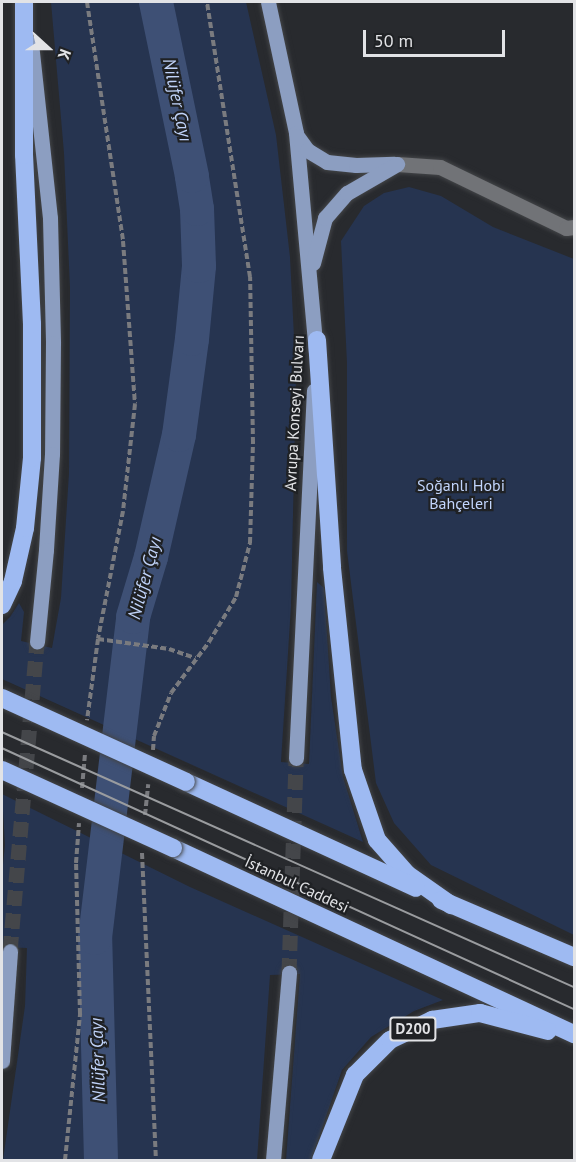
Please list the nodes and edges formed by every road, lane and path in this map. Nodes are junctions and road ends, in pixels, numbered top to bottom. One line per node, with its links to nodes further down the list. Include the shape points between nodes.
1 (25, 2): 10 (highway, via 24,155 32,324 32,458 25,528); 12 (main road, via 50,218 53,343 52,454)
2 (87, 2): 11 (path, via 123,241 135,404 123,511)
3 (207, 2): 13 (path, via 250,277 253,442 250,543 236,597)
4 (268, 2): 5 (main road, Avrupa Konseyi Bulvarı)
5 (296, 133): 6 (main road, via 307,150 327,162); 8 (main road, Avrupa Konseyi Bulvarı)
6 (397, 164): 7 (lane, via 441,167 566,228); 8 (main road, via 347,193 325,218)
7 (574, 228)
8 (310, 272): 9 (main road, Avrupa Konseyi Bulvarı)
9 (317, 340): 18 (main road, Avrupa Konseyi Bulvarı); 25 (highway, via 333,579 353,770 377,840 407,874)
10 (2, 604)
11 (98, 639): 13 (path, via 170,649); 15 (path)
12 (36, 642)
13 (195, 658): 17 (path, via 171,693 154,736)
14 (2, 698): 25 (highway, bridge)
15 (87, 724)
16 (85, 747): 21 (path)
17 (152, 757)
18 (296, 758)
19 (2, 770): 29 (highway, İstanbul Caddesi, bridge)
20 (149, 777): 23 (path)
21 (82, 793)
22 (80, 816): 31 (path, via 76,863 80,1014)
23 (144, 821)
24 (143, 844): 32 (path)
25 (451, 905): 27 (highway)
26 (10, 951): 30 (main road)
27 (574, 957)
28 (289, 973): 33 (main road)
29 (574, 1036): 34 (highway, D200, via 480,1013 432,1020 390,1040 355,1075)
30 (2, 1061)
31 (65, 1161)
32 (156, 1161)
33 (273, 1161)
34 (321, 1161)

